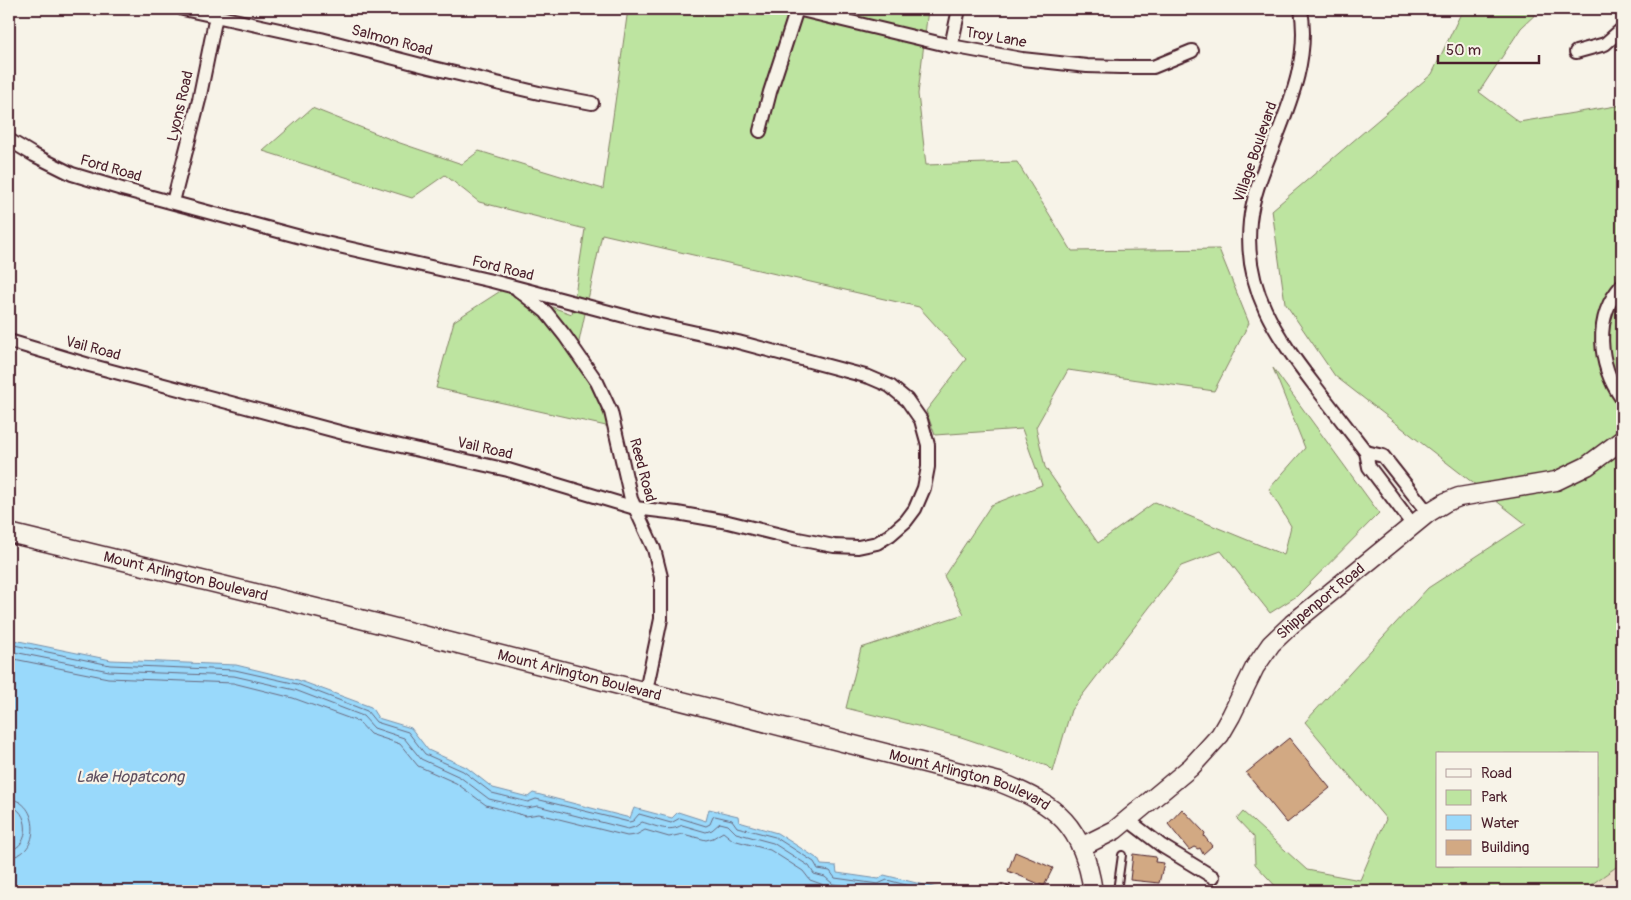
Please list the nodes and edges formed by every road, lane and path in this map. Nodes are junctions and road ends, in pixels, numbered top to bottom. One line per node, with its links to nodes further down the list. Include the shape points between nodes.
1 (183, 9): 5 (street, Salmon Road)
2 (797, 9): 7 (street, Troy Lane); 11 (street)
3 (959, 9): 7 (street)
4 (1302, 9): 19 (street, Village Boulevard, via 1303,41 1294,94 1254,195 1250,221 1251,263 1270,323)
5 (216, 16): 10 (street, Salmon Road, via 539,93); 13 (street, Lyons Road)
6 (1622, 29): 9 (street, via 1605,44)
7 (951, 46): 8 (street, Troy Lane, via 1022,59 1120,68 1153,67)
8 (1192, 51)
9 (1576, 52)
10 (592, 102)
11 (760, 131)
12 (9, 140): 13 (street, Ford Road, via 72,174)
13 (173, 202): 15 (street, Ford Road, via 308,239)
14 (1622, 285): 17 (street, via 1608,306 1601,340 1608,375)
15 (515, 287): 20 (street, Ford Road, via 846,370 890,386 907,400 921,420 928,445); 21 (street, Reed Road, via 546,312 598,382 611,412 630,499)
16 (9, 341): 21 (street, Vail Road, via 347,434 508,470)
17 (1622, 399)
18 (1622, 440): 22 (main road, Shippenport Road, via 1587,466 1556,481 1459,497)
19 (1366, 452): 22 (street, Village Boulevard, via 1383,456); 23 (street, Village Boulevard, via 1369,467)
20 (926, 481): 21 (street, Vail Road, via 906,522 876,543 858,547 834,546 728,522)
21 (635, 508): 25 (street, Reed Road, via 654,549 661,577 660,619)
22 (1428, 513): 23 (main road, Shippenport Road)
23 (1413, 525): 26 (main road, Shippenport Road, via 1271,644 1256,666 1232,716 1205,754)
24 (9, 533): 25 (main road, Mount Arlington Boulevard)
25 (646, 691): 27 (main road, Mount Arlington Boulevard, via 999,782 1048,805 1072,830)
26 (1128, 820): 27 (main road, Shippenport Road, via 1116,830); 29 (street, via 1162,846)
27 (1081, 847): 30 (main road, Mount Arlington Boulevard)
28 (1122, 855): 31 (lane)
29 (1213, 877)
30 (1093, 891)
31 (1117, 891)

